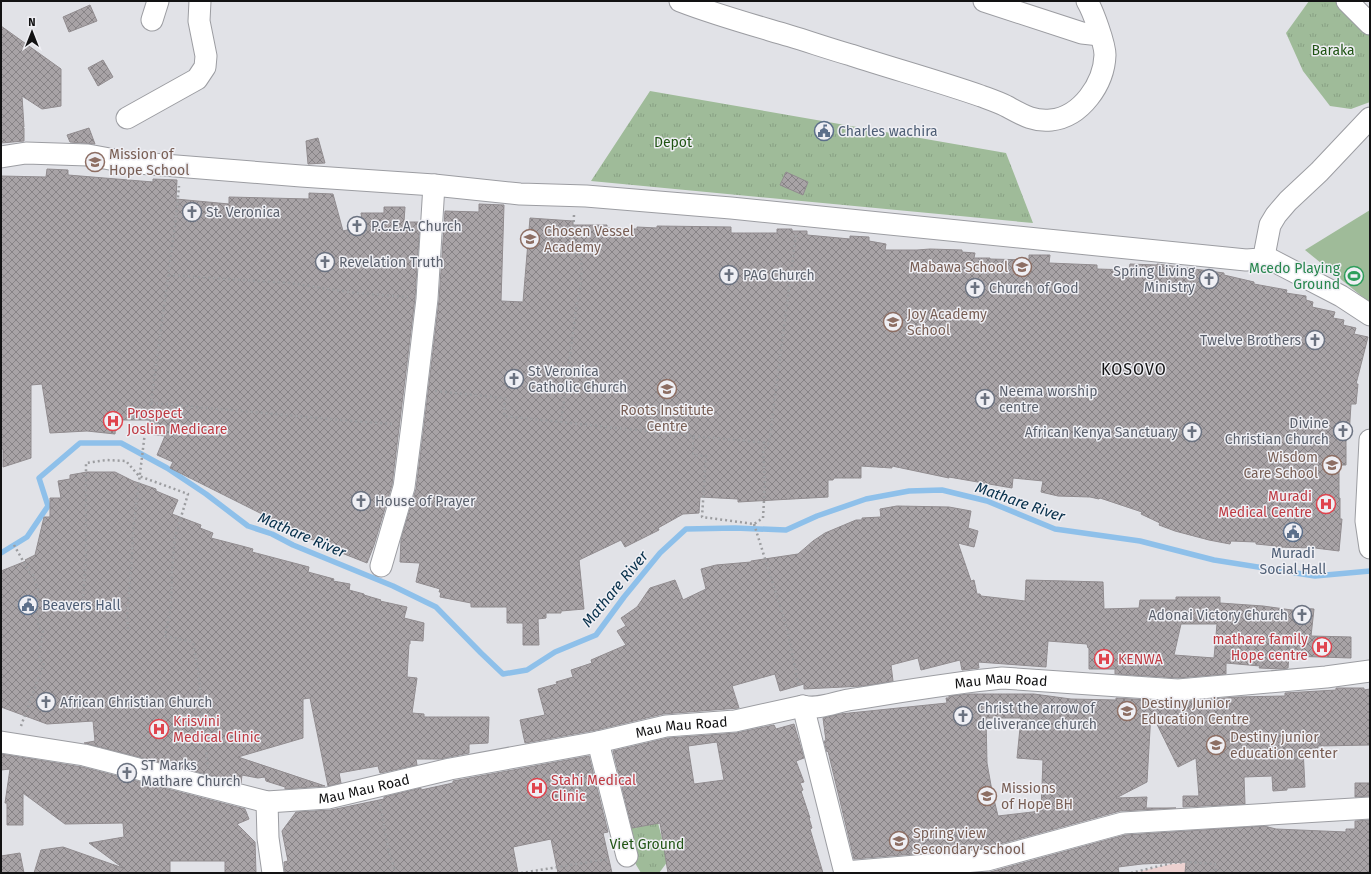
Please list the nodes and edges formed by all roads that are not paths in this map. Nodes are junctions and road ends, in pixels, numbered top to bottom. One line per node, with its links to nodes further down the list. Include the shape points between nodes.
1 (200, 1): 8 (street, via 199,21 206,56 205,67 197,79)
2 (680, 1): 7 (street, via 963,89 1005,105 1032,119 1051,120 1062,117 1089,98 1103,68 1105,54)
3 (984, 1): 7 (street, via 1082,33)
4 (1087, 1): 7 (street)
5 (1347, 1): 6 (street)
6 (1370, 24)
7 (1100, 35)
8 (127, 118)
9 (1370, 118): 12 (street, via 1276,215 1270,225)
10 (1, 157): 11 (street, via 26,153 88,155 126,162)
11 (434, 185): 12 (street, via 520,194 586,196 731,208 1246,260 1261,259); 16 (street, via 427,299 404,487)
12 (1264, 256): 13 (street, via 1341,296)
13 (1370, 315)
14 (1370, 440): 15 (street, via 1366,521)
15 (1370, 548)
16 (381, 566)
17 (1370, 671): 18 (street, Mau Mau Road, via 1178,690 1002,678 811,708)
18 (803, 706): 20 (street, Mau Mau Road, via 735,721 666,726); 24 (street)
19 (8, 742): 21 (street, Mau Mau Road, via 84,756)
20 (598, 742): 21 (street, Mau Mau Road, via 450,769 328,798); 23 (street)
21 (267, 802): 25 (street, via 268,838)
22 (1370, 808): 24 (street, via 1123,823 987,860)
23 (627, 856)
24 (845, 872)
25 (273, 873)

